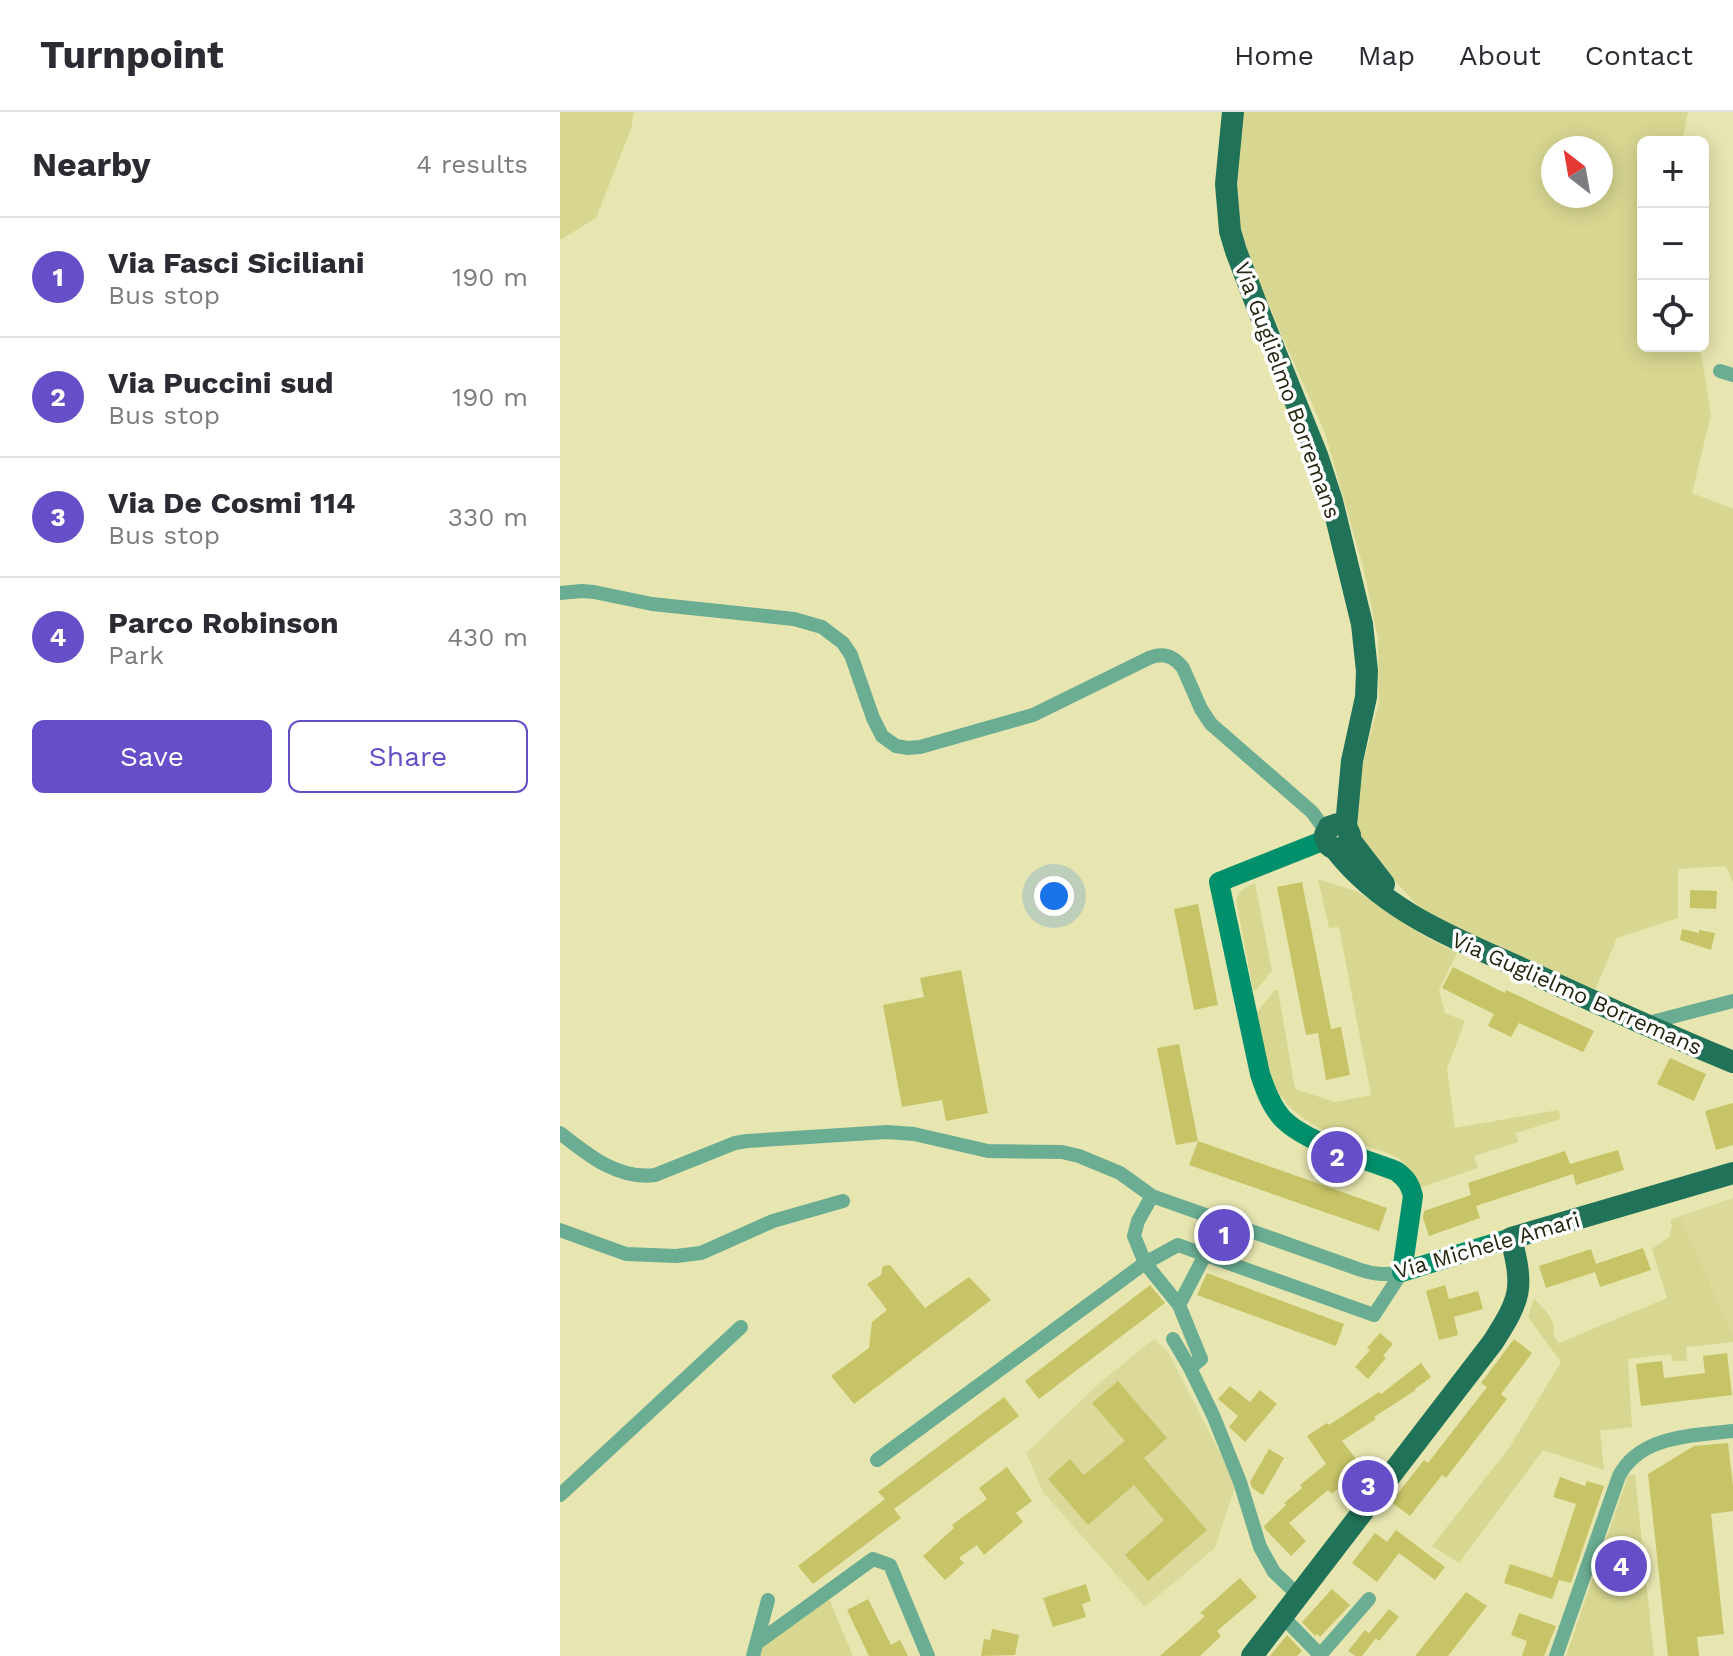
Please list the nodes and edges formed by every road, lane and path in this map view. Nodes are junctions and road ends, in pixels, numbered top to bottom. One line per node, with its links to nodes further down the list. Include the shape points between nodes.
1 (1233, 112): 3 (main road, Via Guglielmo Borremans, via 1226,184 1230,231 1317,455 1362,624 1366,697 1352,761 1340,780)
2 (560, 593): 3 (street, via 594,592 822,627 851,655 877,728 888,742 908,748 1033,715 1149,658 1168,656 1183,668 1211,724)
3 (1335, 836): 5 (main road, Via Guglielmo Borremans, via 1421,922); 15 (main road, via 1219,882 1264,1088 1297,1131 1404,1176 1413,1196)
4 (1733, 1001): 5 (street)
5 (1644, 1025): 6 (main road, Via Guglielmo Borremans)
6 (1733, 1062)
7 (560, 1133): 9 (street, Via Michele Amari, via 612,1169 645,1177 747,1141 914,1134 988,1151 1079,1156 1120,1173)
8 (1733, 1173): 12 (main road, Via Michele Amari)
9 (1152, 1196): 14 (street, via 1134,1236); 15 (street, Via Michele Amari, via 1374,1274)
10 (843, 1201): 11 (street, via 773,1221 688,1255 626,1254)
11 (560, 1230)
12 (1511, 1238): 15 (main road, Via Michele Amari); 23 (main road, via 1519,1275 1513,1310)
13 (1205, 1255): 14 (street, via 1178,1245); 15 (street, via 1374,1315); 16 (street)
14 (1145, 1263): 16 (street); 21 (street)
15 (1402, 1272)
16 (1179, 1305): 19 (street, via 1201,1359)
17 (741, 1327): 22 (street)
18 (1173, 1339): 19 (street)
19 (1190, 1368): 23 (street, via 1240,1482 1260,1547 1274,1572)
20 (1733, 1431): 31 (street, via 1674,1438 1637,1453 1625,1464)
21 (877, 1460)
22 (560, 1495)
23 (1299, 1596): 26 (main road)
24 (1369, 1599): 30 (street)
25 (768, 1600): 27 (street)
26 (1283, 1617): 29 (main road); 30 (street)
27 (755, 1650): 28 (street, via 873,1559 890,1565)
28 (928, 1656)
29 (1252, 1656)
30 (1321, 1656)
31 (1556, 1656)

